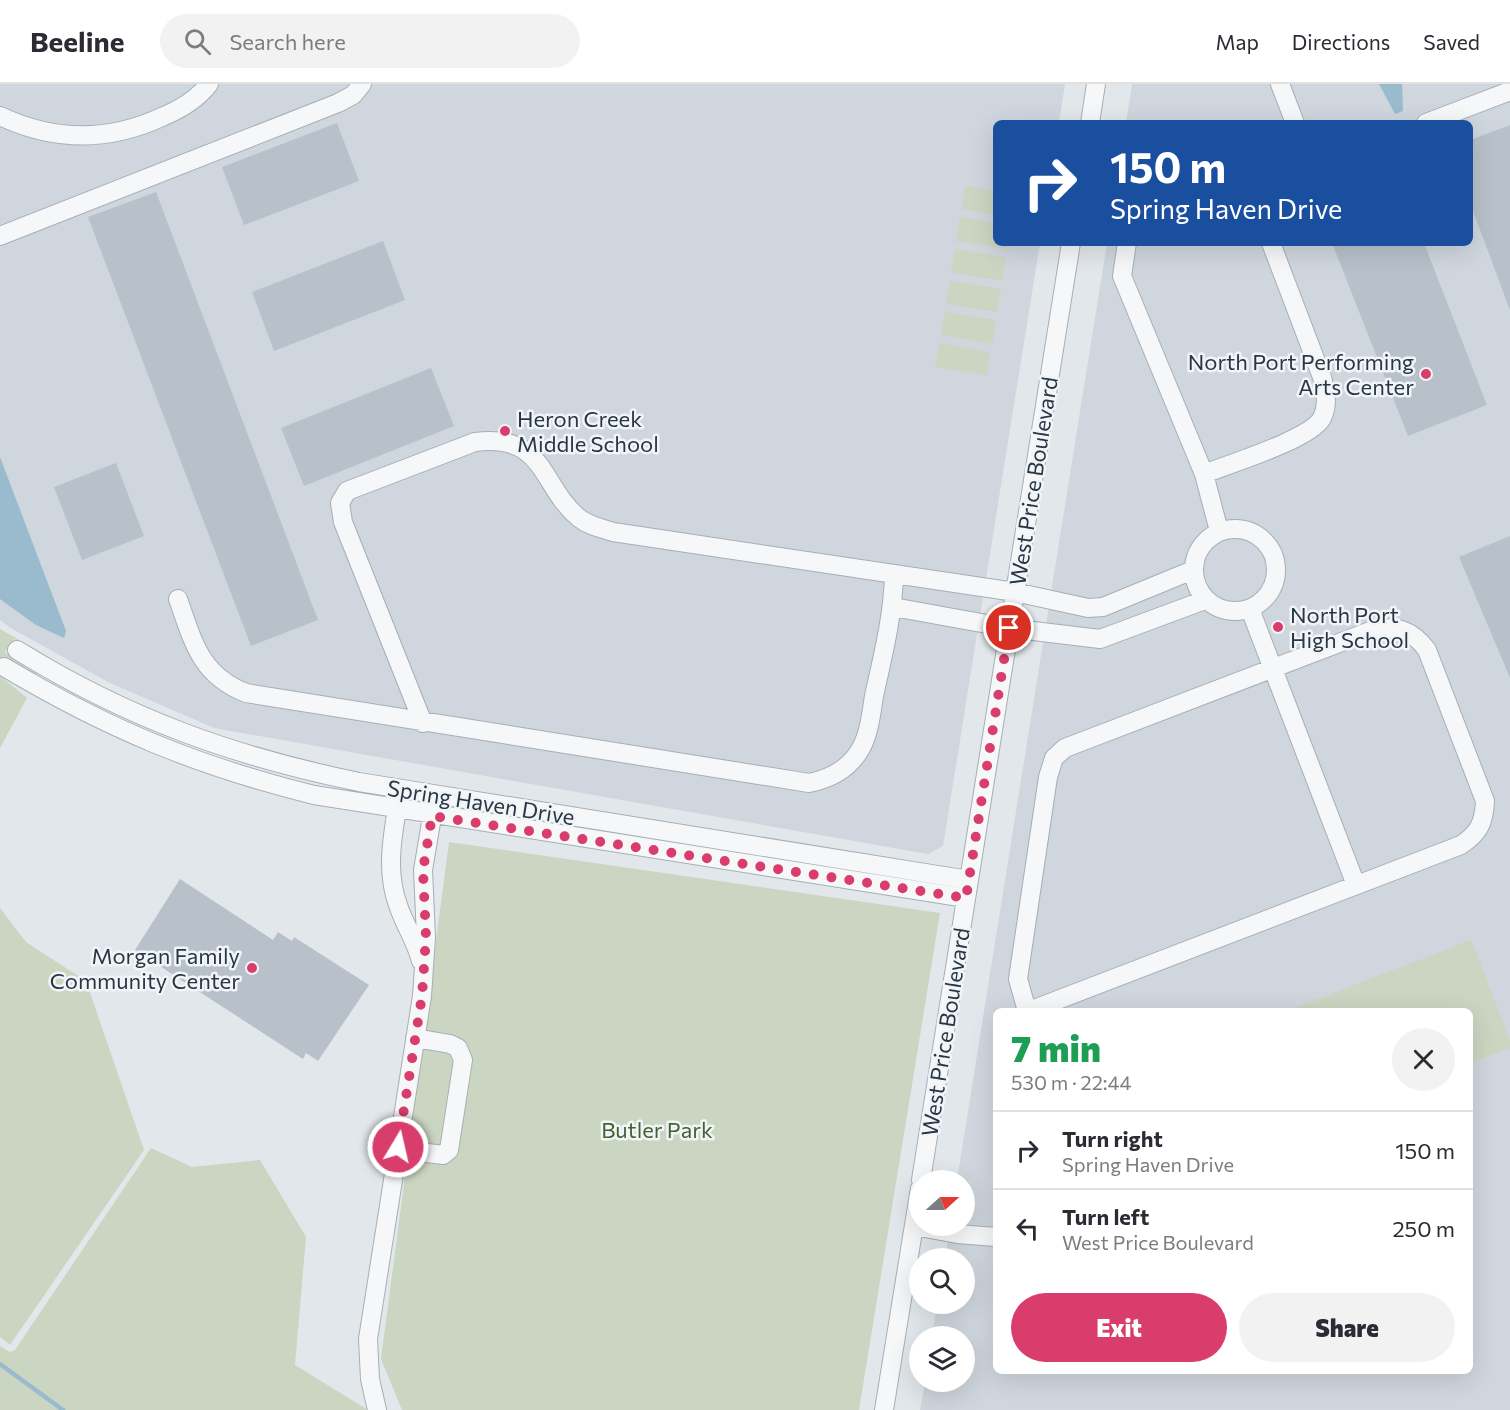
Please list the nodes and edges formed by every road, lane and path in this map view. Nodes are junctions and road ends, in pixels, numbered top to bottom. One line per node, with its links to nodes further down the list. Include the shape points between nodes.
1 (209, 84): 6 (street, via 178,110 111,135 53,134)
2 (362, 84): 10 (street, via 338,103)
3 (1096, 84): 7 (street)
4 (1280, 84): 8 (street)
5 (1510, 91): 9 (street)
6 (0, 116)
7 (1090, 120)
8 (1294, 120)
9 (1434, 120)
10 (0, 236)
11 (1071, 246): 18 (street, West Price Boulevard)
12 (1127, 246): 14 (street, via 1122,276)
13 (1272, 246): 14 (street, via 1327,398 1321,418 1307,434)
14 (1204, 474): 15 (street)
15 (1219, 531): 16 (street, via 1196,554); 23 (street, via 1251,532 1265,541 1274,555 1273,587 1264,600)
16 (1193, 570): 20 (street, via 1196,586); 22 (street)
17 (894, 574): 18 (street); 21 (street); 29 (street, via 613,532 579,518 540,464 519,448 490,440 460,446 347,491 340,503)
18 (1015, 592): 22 (street, via 1088,608); 24 (street, West Price Boulevard)
19 (178, 599): 29 (street, via 204,663 228,686 246,693)
20 (1205, 600): 23 (street, via 1219,609); 25 (street)
21 (893, 607): 24 (street); 29 (street, via 865,741 851,762 822,781 796,782)
22 (1103, 607): 25 (street)
23 (1250, 609): 28 (street)
24 (1009, 628): 25 (street, via 1082,639); 34 (street, West Price Boulevard)
25 (1113, 634)
26 (16, 650): 30 (street, Spring Haven Drive, via 57,675 162,726 215,746 300,770)
27 (4, 667): 32 (street, Spring Haven Drive, via 150,744 209,766 314,795)
28 (1272, 667): 35 (street); 35 (street, via 1389,627 1406,630 1427,650 1485,801 1484,821 1474,836 1461,845); 38 (street, via 1065,748 1054,758 1018,979)
29 (423, 723)
30 (400, 788): 31 (street, Spring Haven Drive); 32 (street)
31 (435, 794): 33 (street); 34 (street, Spring Haven Drive)
32 (397, 810): 33 (street, Spring Haven Drive); 37 (street, via 392,884)
33 (432, 816): 36 (street, Spring Haven Drive); 37 (street, via 423,870)
34 (969, 880): 36 (street, West Price Boulevard)
35 (1356, 885): 39 (street)
36 (966, 898): 42 (street, West Price Boulevard)
37 (424, 972): 40 (street)
38 (1027, 1008)
39 (1036, 1008)
40 (415, 1038): 41 (street); 41 (street, via 458,1048 463,1060 453,1128 449,1150 443,1155)
41 (397, 1149): 46 (street, via 368,1339 370,1379)
42 (923, 1170)
43 (975, 1235): 45 (street)
44 (912, 1236): 47 (street)
45 (993, 1237)
46 (377, 1410)
47 (884, 1410)

